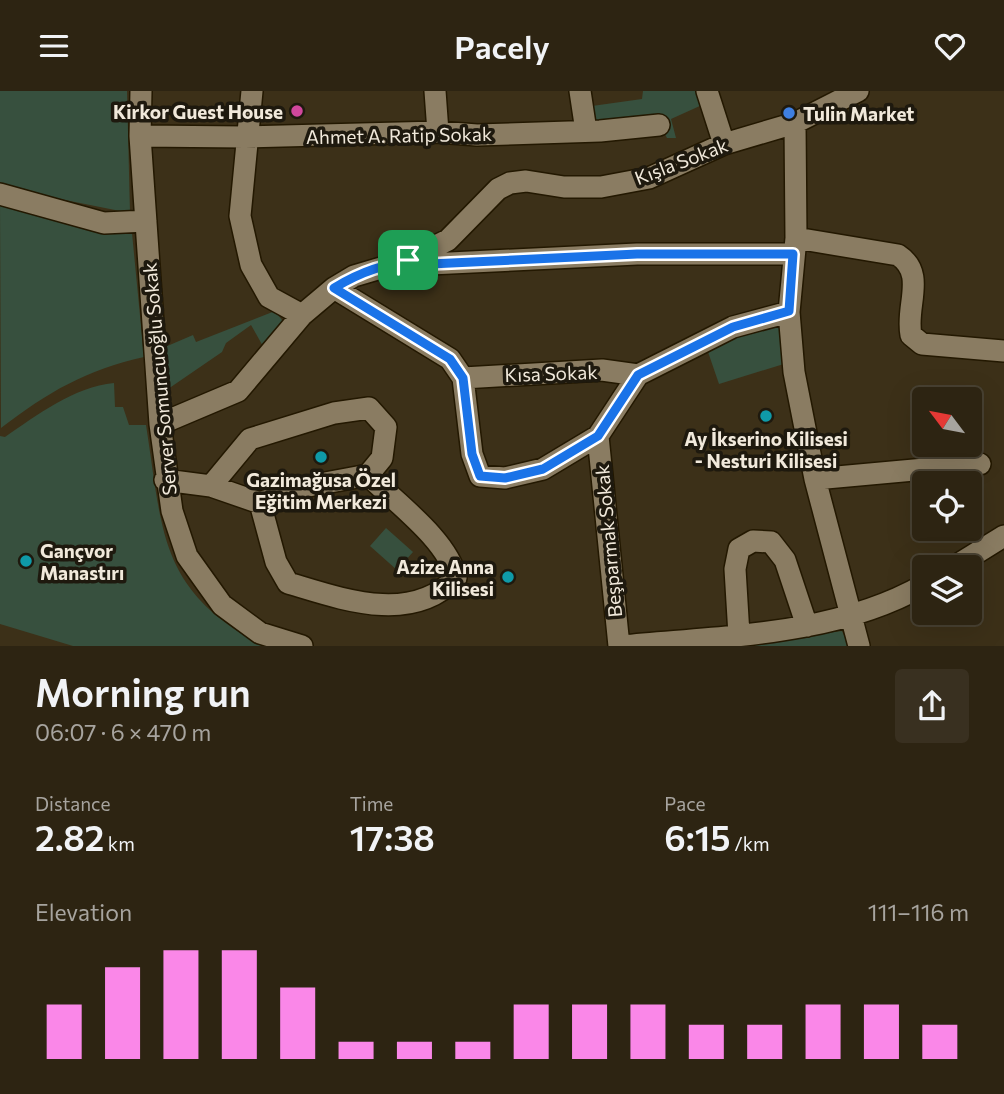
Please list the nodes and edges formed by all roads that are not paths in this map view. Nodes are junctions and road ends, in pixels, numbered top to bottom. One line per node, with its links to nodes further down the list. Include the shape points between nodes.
1 (141, 91): 12 (street, Server Somuncuoğlu Sokak)
2 (252, 91): 13 (street)
3 (435, 91): 11 (street)
4 (580, 91): 10 (street)
5 (706, 91): 14 (street)
6 (858, 91): 7 (street, Kışla Sokak)
7 (827, 97): 8 (street, Kışla Sokak)
8 (794, 123): 14 (street, Kışla Sokak); 17 (street)
9 (659, 125): 10 (street, Ahmet A. Ratip Sokak)
10 (586, 131): 11 (street, Ahmet A. Ratip Sokak)
11 (438, 132): 13 (street, Ahmet A. Ratip Sokak)
12 (140, 136): 13 (street, Ahmet A. Ratip Sokak); 16 (street, Server Somuncuoğlu Sokak)
13 (245, 137): 21 (street, via 240,216 251,265 269,296)
14 (724, 145): 18 (street, Kışla Sokak, via 649,178 565,187 510,183 498,189 448,240)
15 (0, 194): 16 (street, via 104,223)
16 (146, 221): 25 (street, Server Somuncuoğlu Sokak)
17 (794, 246): 18 (street, via 430,264); 20 (street); 22 (street, via 898,255 910,262 915,274 908,323 911,335 922,344)
18 (408, 260): 19 (street, Kışla Sokak, via 354,276)
19 (334, 288): 21 (street, Kışla Sokak); 24 (street, via 450,359)
20 (789, 311): 23 (street, via 733,327); 29 (street, via 794,372)
21 (302, 315): 25 (street, Kışla Sokak, via 238,391)
22 (1004, 351)
23 (638, 375): 24 (street, Kısa Sokak, via 602,370); 26 (street)
24 (463, 378): 26 (street, via 472,454 480,476 505,478 543,469)
25 (160, 423): 30 (street, Server Somuncuoğlu Sokak)
26 (598, 436): 40 (street, Beşparmak Sokak)
27 (980, 464): 29 (street)
28 (368, 475): 31 (street, via 382,458 386,427 369,408 334,413 250,439); 32 (street, via 298,488); 32 (street, via 441,545 456,578 445,590 417,603 355,604 288,583 276,562)
29 (815, 479): 36 (street)
30 (165, 480): 31 (street); 39 (street, Server Somuncuoğlu Sokak, via 187,556 222,605 260,633)
31 (211, 486): 32 (street)
32 (260, 503)
33 (1004, 536): 34 (street)
34 (973, 555)
35 (912, 592): 36 (street)
36 (850, 617): 37 (street); 41 (street)
37 (807, 626): 38 (street); 38 (street, via 785,560 771,542 753,541 739,549 735,569)
38 (740, 635): 40 (street)
39 (302, 646)
40 (620, 646)
41 (859, 646)

